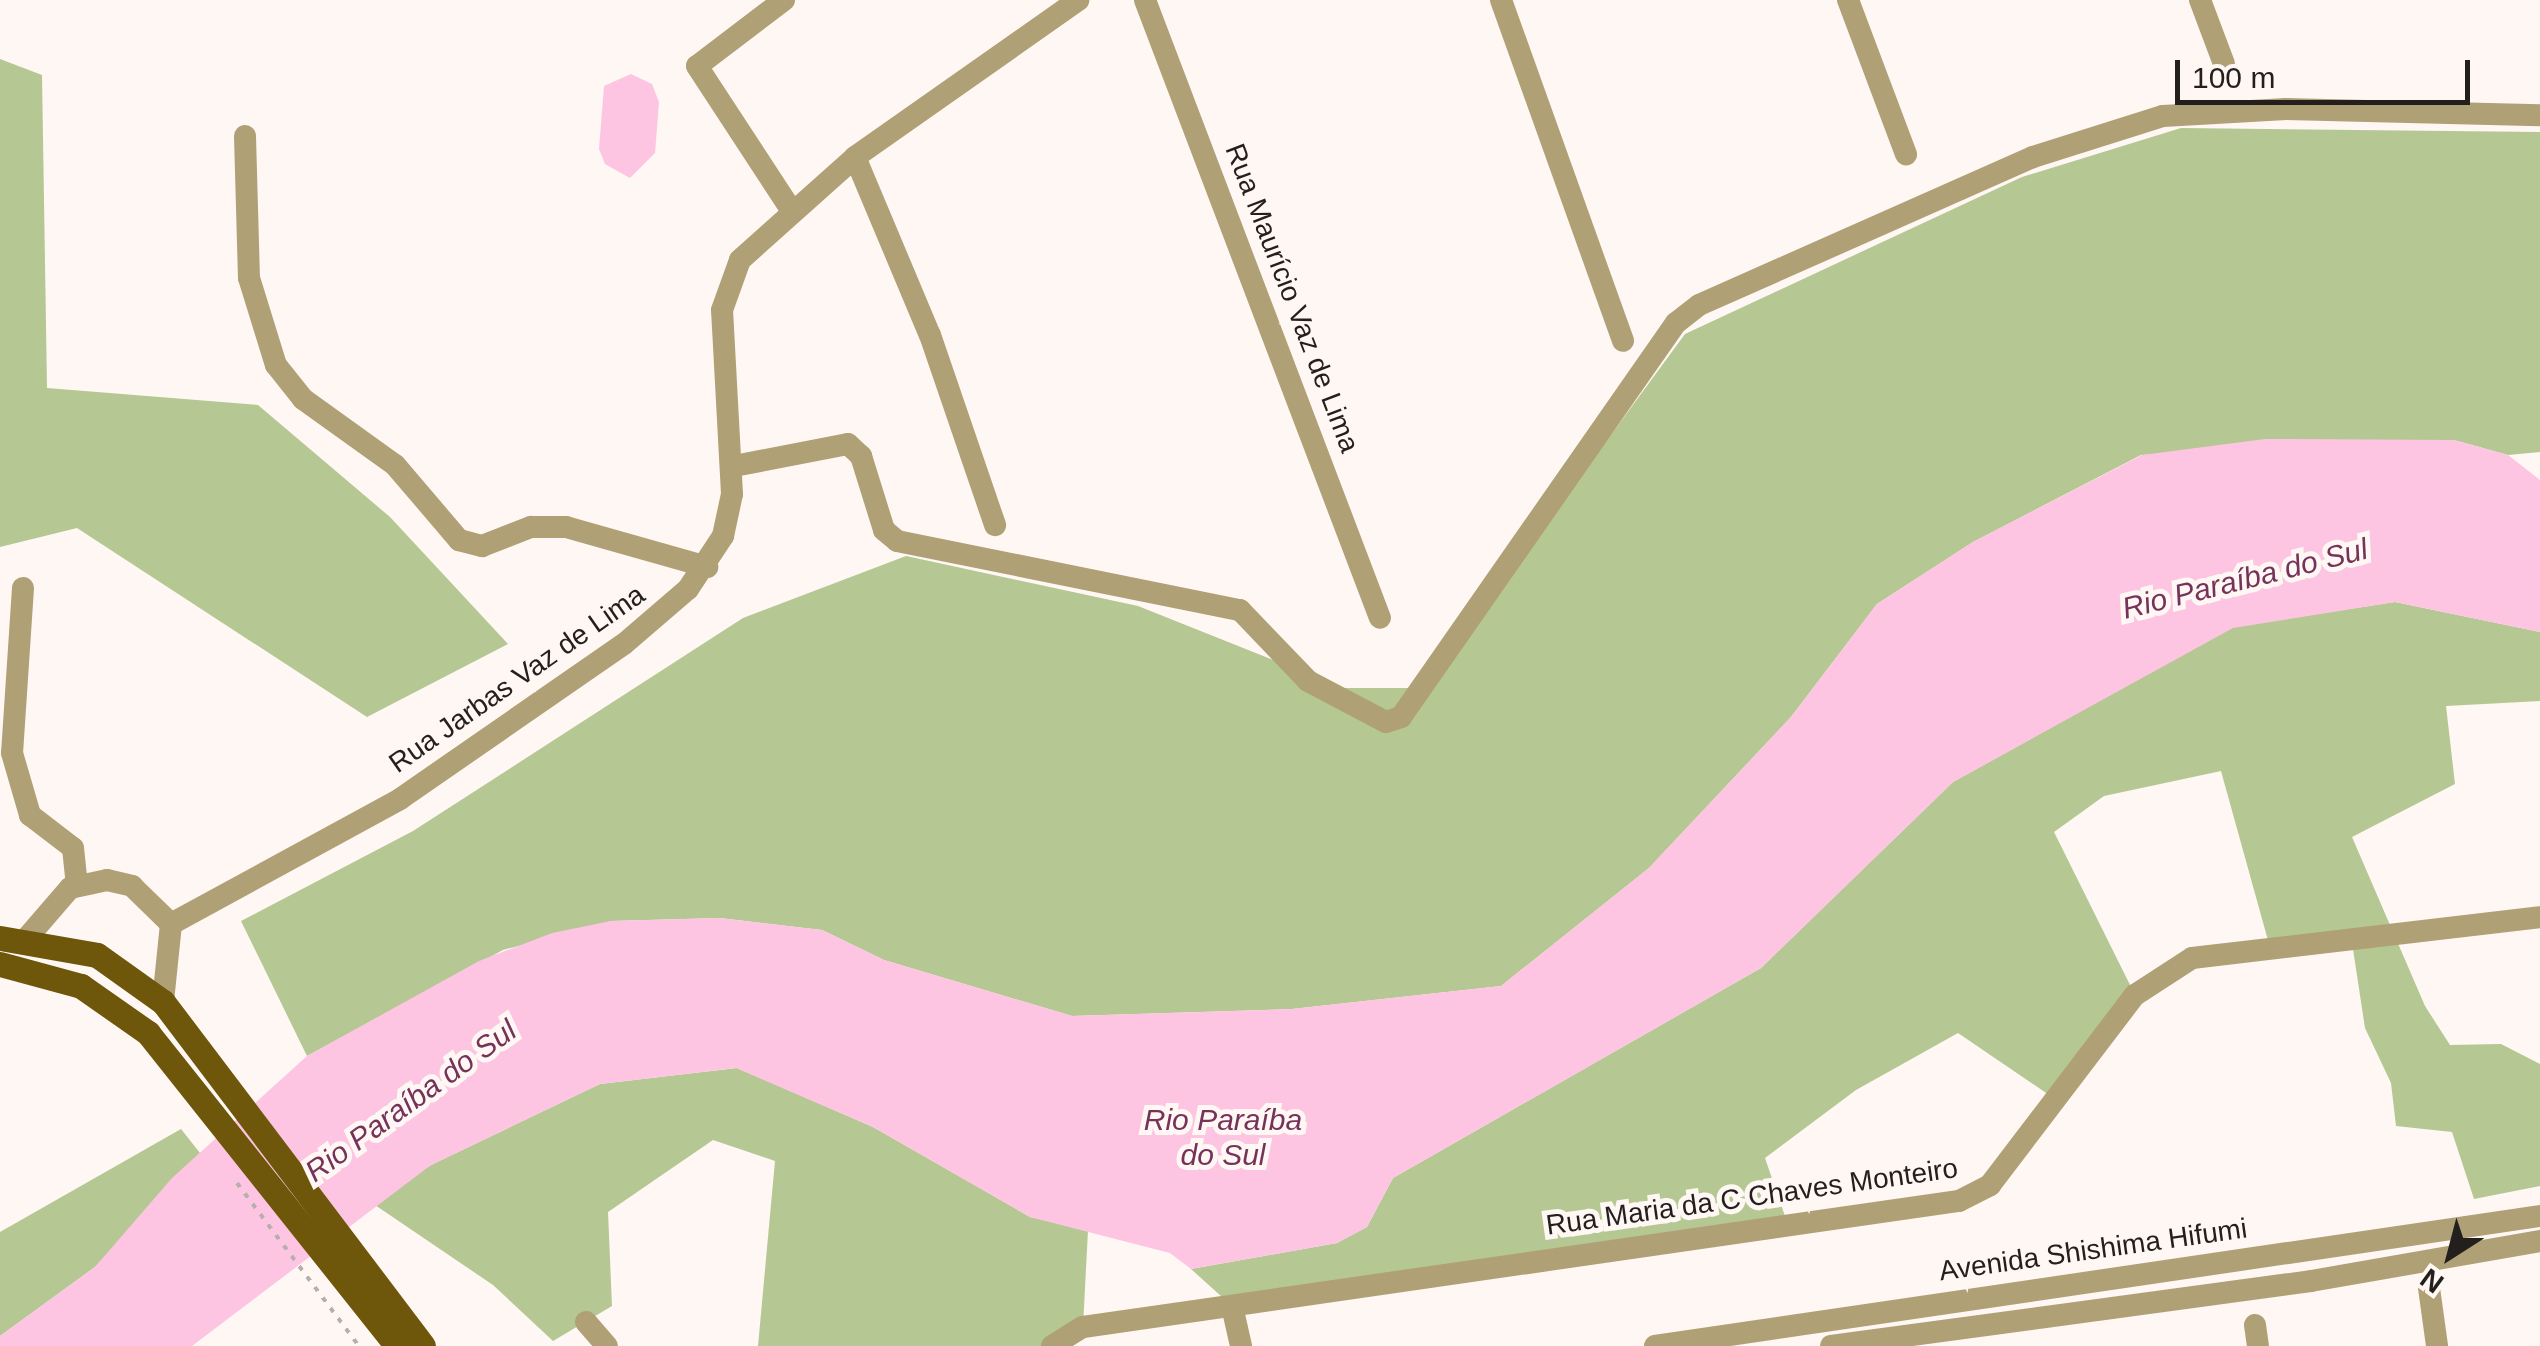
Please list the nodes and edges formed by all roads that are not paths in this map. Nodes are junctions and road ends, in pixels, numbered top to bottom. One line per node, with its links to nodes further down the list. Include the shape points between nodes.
1 (784, 0): 12 (street, via 697,66 699,80)
2 (1078, 0): 11 (street, Rua Jarbas Vaz de Lima)
3 (1145, 0): 18 (street, Rua Maurício Vaz de Lima)
4 (1501, 0): 13 (street)
5 (1848, 0): 10 (street)
6 (2200, 0): 7 (street)
7 (2224, 64)
8 (2540, 115): 14 (street, via 2286,109 2163,116 2033,157 1699,305 1676,323 1400,717 1386,722 1308,681 1240,610 897,541 884,530 861,456 848,444)
9 (245, 136): 16 (street, via 249,278 276,364 303,399 395,465 459,540 482,546 531,527 566,526)
10 (1906, 154)
11 (855, 157): 12 (street, Rua Jarbas Vaz de Lima); 15 (street, via 930,336)
12 (790, 208): 14 (street, Rua Jarbas Vaz de Lima, via 740,260 724,298)
13 (1623, 341)
14 (734, 466): 16 (street, Rua Jarbas Vaz de Lima, via 723,536)
15 (995, 525)
16 (708, 566): 21 (street, Rua Jarbas Vaz de Lima, via 639,633 400,800)
17 (23, 588): 19 (street, via 12,754 30,815 73,848)
18 (1380, 618)
19 (78, 885): 21 (street, via 132,886); 22 (street)
20 (2540, 917): 29 (street, Rua Maria da C Chaves Monteiro, via 2192,958 2135,996 1990,1184 1959,1201)
21 (172, 924): 24 (street)
22 (13, 938): 24 (main road, via 97,955)
23 (0, 964): 25 (main road, via 44,972 102,998)
24 (162, 1002): 25 (main road)
25 (203, 1076): 31 (main road)
26 (2540, 1216): 37 (street, Avenida Shishima Hifumi)
27 (2540, 1241): 38 (street, Avenida Shishima Hifumi, via 2311,1281)
28 (2429, 1288): 39 (street)
29 (1232, 1306): 35 (street, Rua Maria da C Chaves Monteiro, via 1083,1327); 36 (street)
30 (586, 1322): 34 (street)
31 (400, 1334): 32 (main road); 33 (main road)
32 (423, 1346)
33 (440, 1346)
34 (608, 1346)
35 (1052, 1346)
36 (1241, 1346)
37 (1655, 1346)
38 (1831, 1346)
39 (2438, 1346)

